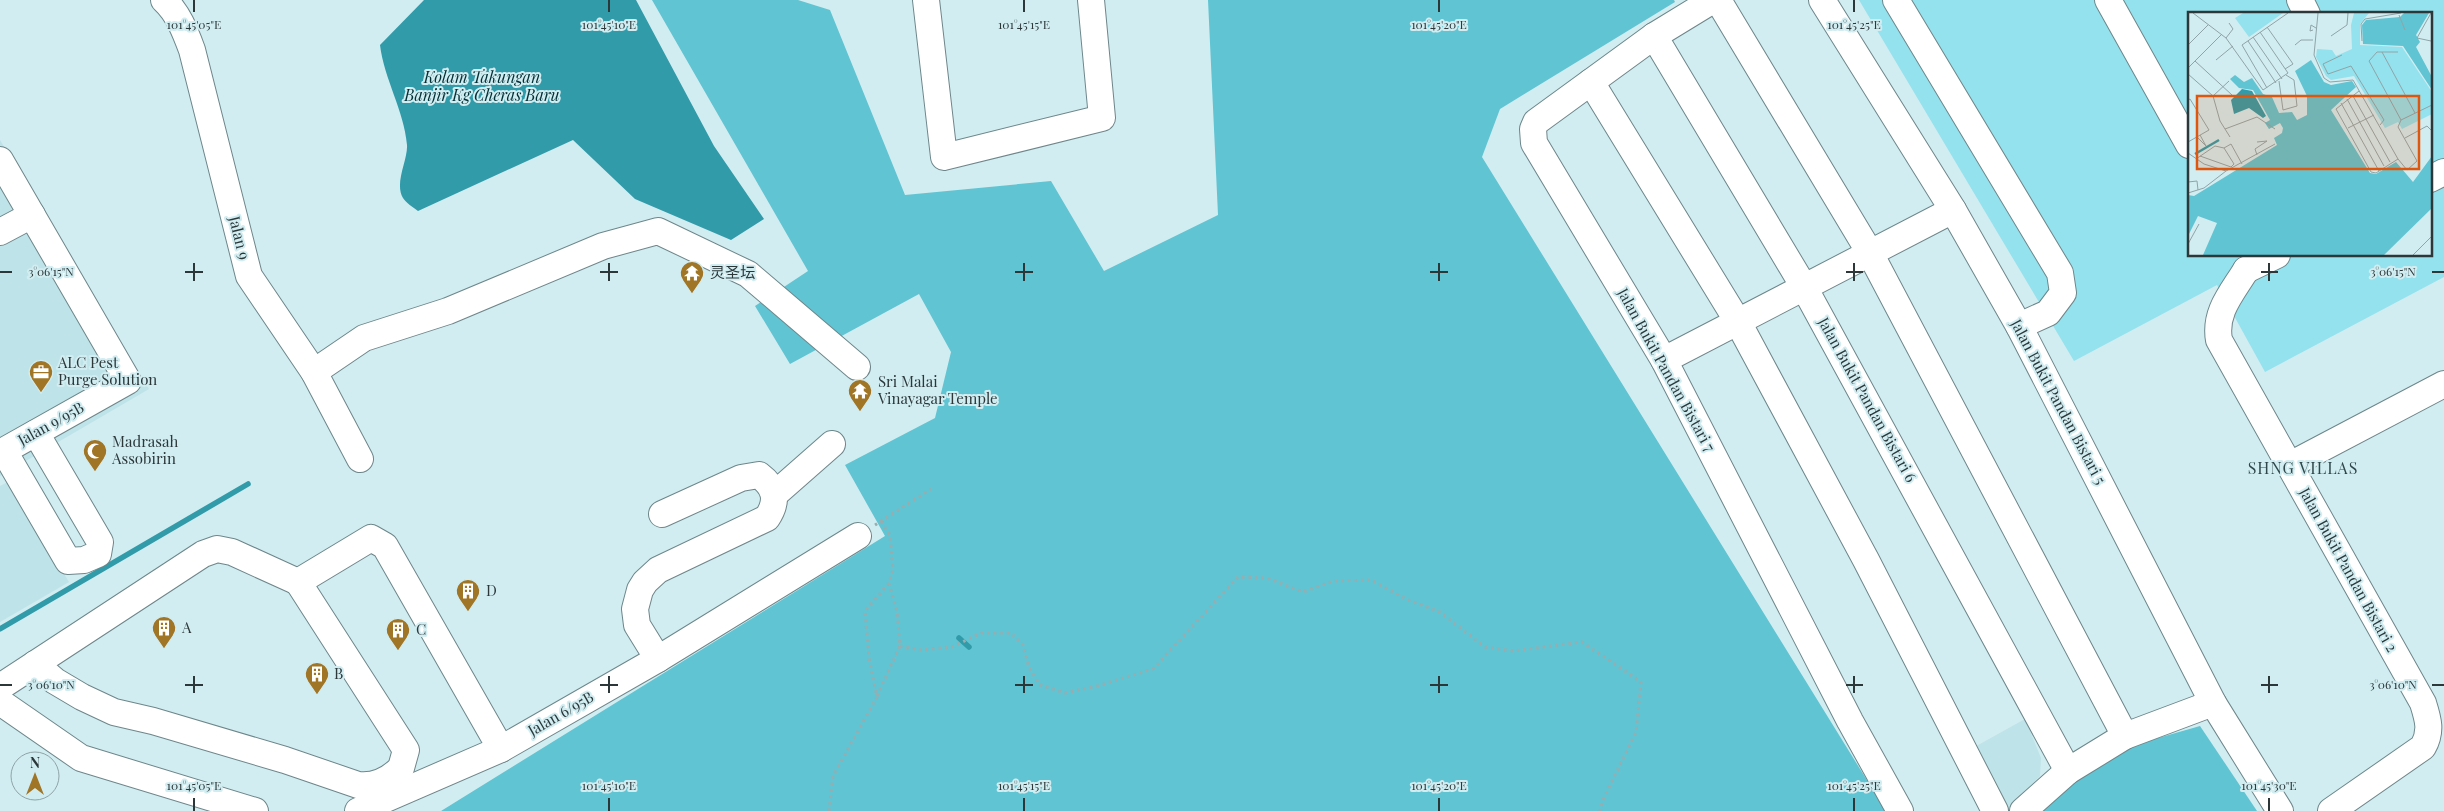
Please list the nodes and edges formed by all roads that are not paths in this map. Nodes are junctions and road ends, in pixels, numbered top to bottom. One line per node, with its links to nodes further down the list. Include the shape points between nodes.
1 (926, 0): 2 (street, via 944,157 1102,118)
2 (1091, 0)
3 (1713, 0): 11 (street, Jalan Bukit Pandan Bistari 7)
4 (1718, 0): 20 (street)
5 (1822, 0): 17 (street, Jalan Bukit Pandan Bistari 5)
6 (1896, 0): 25 (street, via 2060,273 2063,293 2048,313)
7 (2108, 0): 13 (street)
8 (2300, 0): 10 (street)
9 (171, 2): 28 (street, Jalan 9, via 192,50 249,276)
10 (2306, 12)
11 (1654, 36): 12 (street, Jalan Bukit Pandan Bistari 7); 23 (street, Jalan Bukit Pandan Bistari 6)
12 (1591, 82): 24 (street); 26 (street, Jalan Bukit Pandan Bistari 7, via 1536,122 1534,143)
13 (2188, 142)
14 (0, 160): 18 (street)
15 (2444, 172): 16 (street)
16 (2432, 177)
17 (1953, 210): 20 (street); 25 (street, Jalan Bukit Pandan Bistari 5)
18 (32, 215): 19 (street); 30 (street, Jalan 9/95B, via 128,381)
19 (0, 232)
20 (1870, 253): 23 (street); 44 (street)
21 (2272, 256): 22 (street)
22 (2245, 263): 34 (street, Jalan Bukit Pandan Bistari 2, via 2218,319 2219,340)
23 (1804, 287): 24 (street); 46 (street, Jalan Bukit Pandan Bistari 6)
24 (1738, 322): 26 (street); 50 (street, via 1866,560)
25 (2019, 326): 43 (street, Jalan Bukit Pandan Bistari 5)
26 (1664, 360): 49 (street, Jalan Bukit Pandan Bistari 7, via 1850,722)
27 (857, 366): 28 (street, via 748,274 658,231 603,246 448,311 364,338)
28 (314, 372): 33 (street, Jalan 9)
29 (2444, 384): 34 (street)
30 (36, 433): 32 (street, Jalan 9/95B); 32 (street, via 100,542 98,554 84,560 68,561)
31 (832, 444): 35 (street)
32 (2, 452)
33 (360, 459)
34 (2290, 465): 53 (street, Jalan Bukit Pandan Bistari 2, via 2423,703 2429,722 2428,738 2423,747)
35 (774, 495): 36 (street, via 770,484 758,475 741,478); 39 (street, via 773,509 768,518 658,570 645,582 635,609 637,625)
36 (662, 514)
37 (858, 536): 39 (street, Jalan 6/95B)
38 (298, 582): 40 (street, via 232,552 217,549 203,554); 40 (street, via 406,750 401,768 378,784 358,785 224,742 114,712 55,681); 45 (street, via 371,538 385,546)
39 (658, 659): 45 (street, Jalan 6/95B)
40 (35, 664): 41 (street)
41 (0, 687)
42 (0, 702): 47 (street, via 81,758)
43 (2213, 703): 44 (street); 52 (street, Jalan Bukit Pandan Bistari 5)
44 (2125, 736): 46 (street)
45 (501, 749): 48 (street, Jalan 6/95B)
46 (2068, 772): 51 (street)
47 (255, 811)
48 (358, 811)
49 (1900, 811)
50 (1995, 811)
51 (2023, 811)
52 (2280, 811)
53 (2331, 811)

